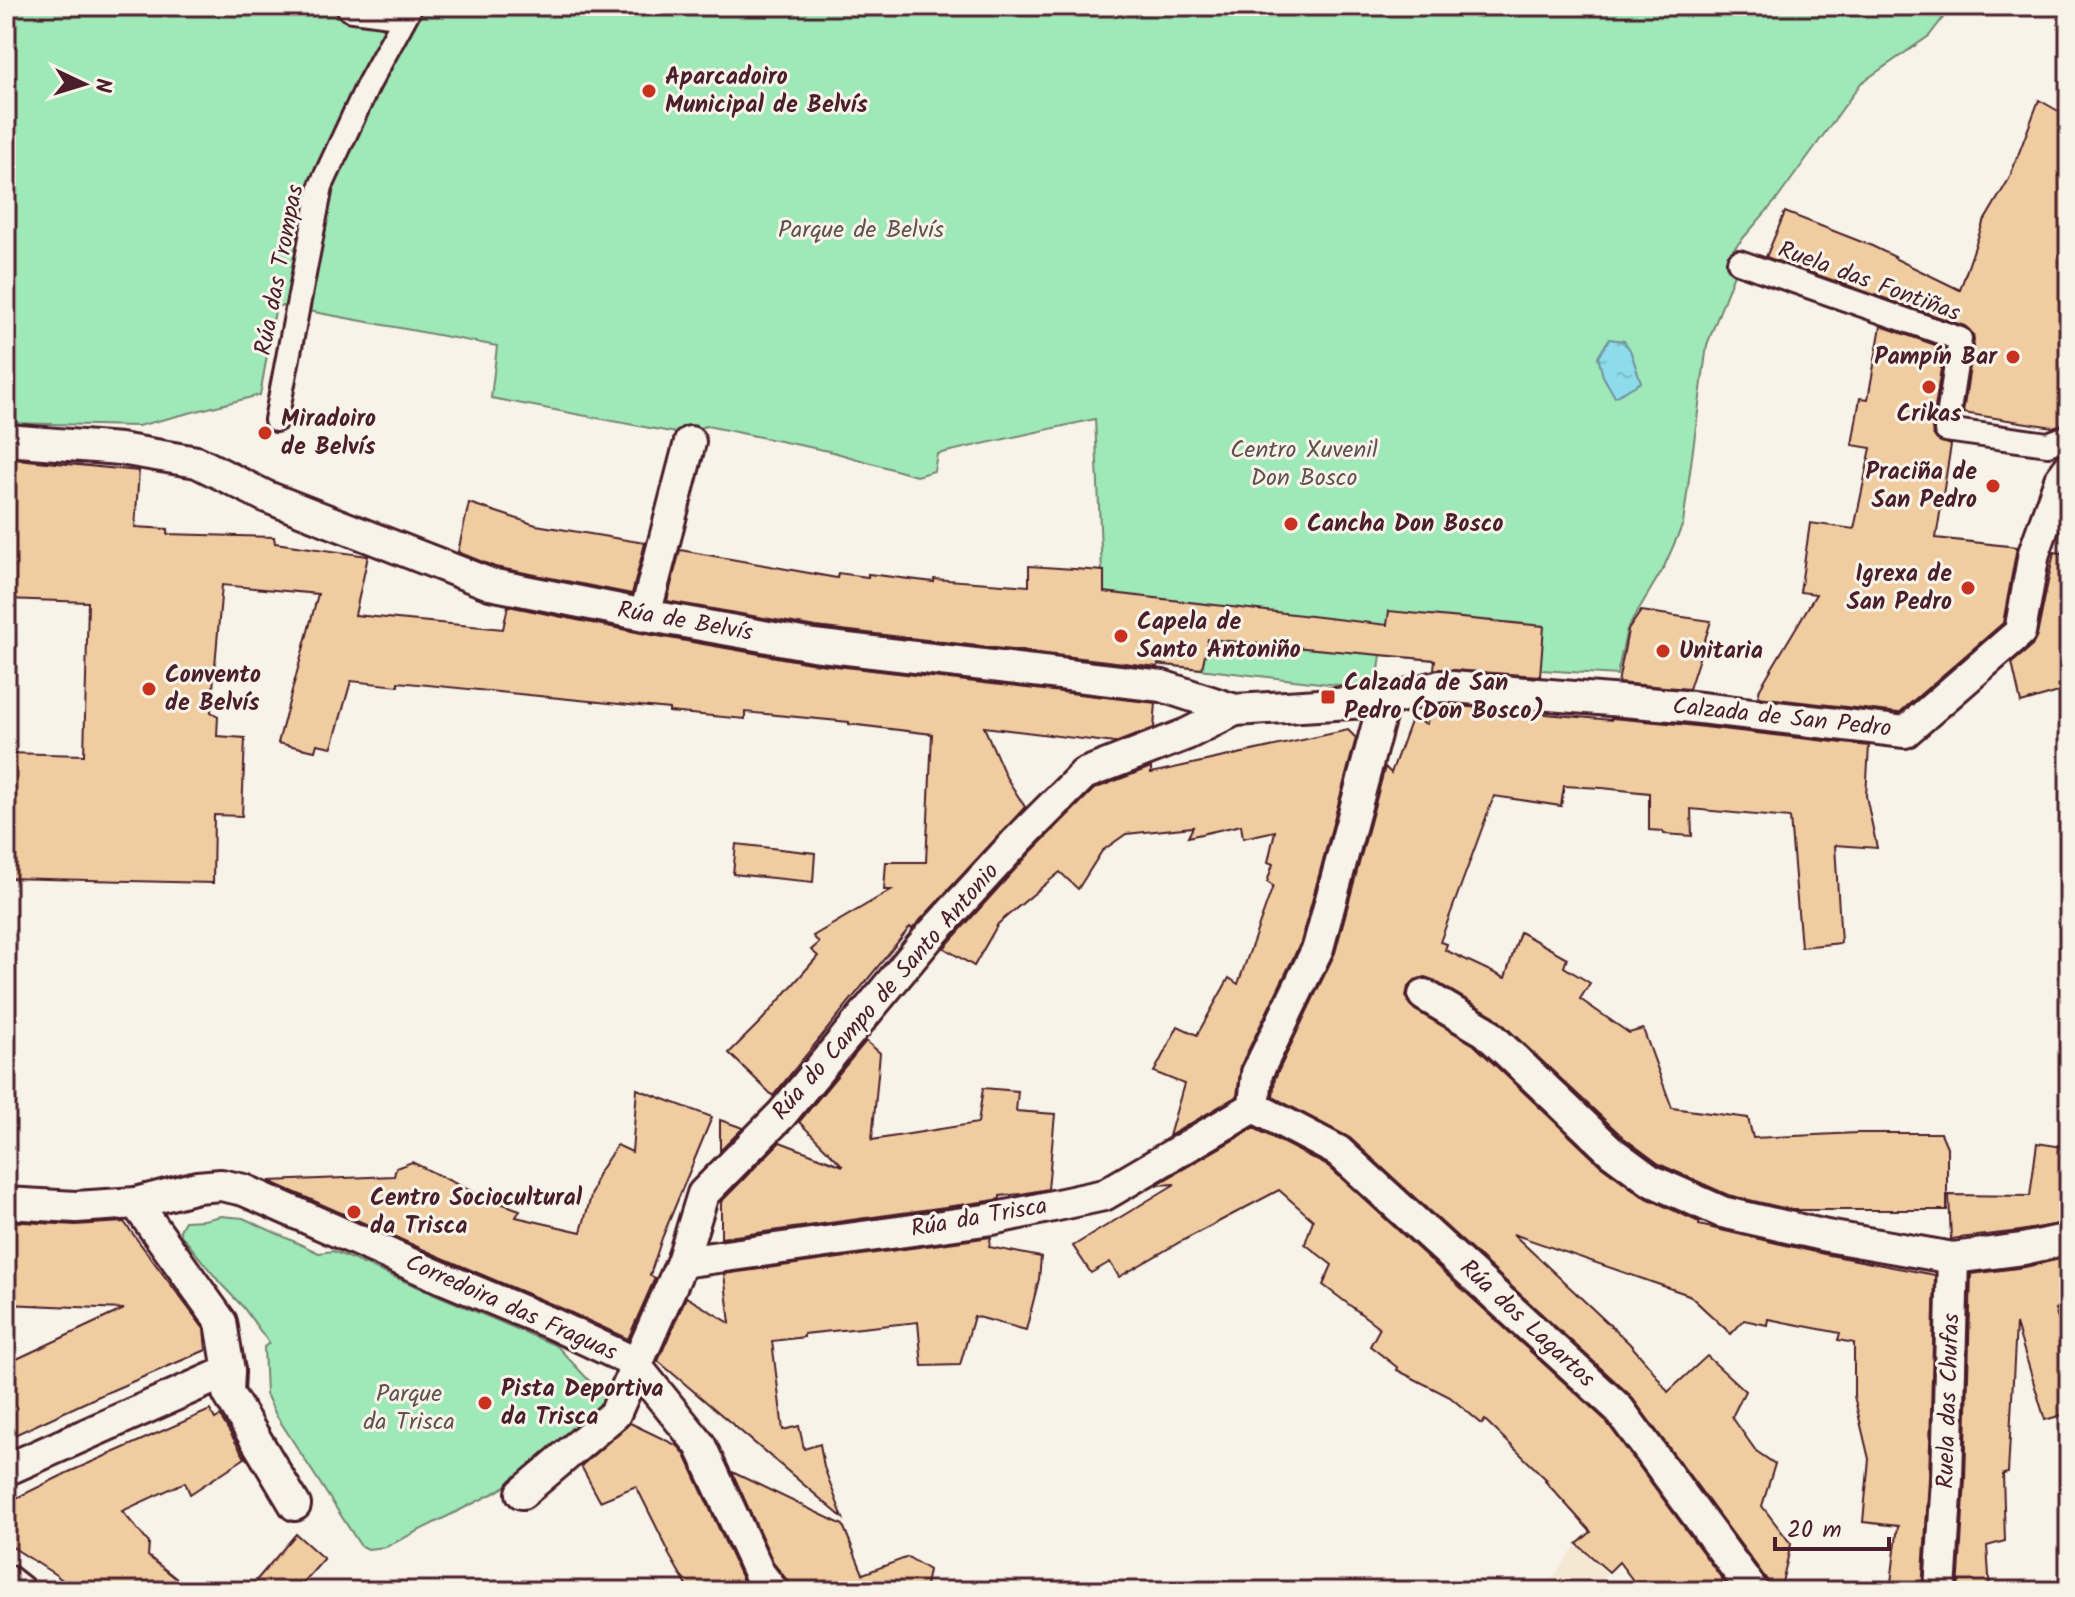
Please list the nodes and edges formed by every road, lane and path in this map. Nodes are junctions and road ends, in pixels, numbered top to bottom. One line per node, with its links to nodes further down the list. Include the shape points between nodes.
1 (352, 6): 2 (street, via 389,11)
2 (408, 6): 4 (street, Rúa das Trompas, via 321,186)
3 (1739, 262): 5 (street, Ruela das Fontiñas, via 1960,339 1946,430 2048,444)
4 (276, 420)
5 (2069, 436)
6 (6, 440): 9 (street, Rúa de Belvís, via 120,449 197,462 267,497 490,584)
7 (690, 442): 9 (street)
8 (2069, 468): 10 (street, Calzada de San Pedro, via 2034,553 2020,632 1905,732 1683,706 1440,686)
9 (645, 615): 11 (street, Rúa de Belvís, via 813,645 1162,686)
10 (1384, 701): 11 (street, Rúa de Belvís); 13 (street, via 1318,948 1257,1073)
11 (1235, 710): 18 (street, Rúa do Campo de Santo Antonio, via 1084,774 928,938 782,1114 703,1194)
12 (1424, 995): 17 (street, via 1485,1031 1612,1152 1650,1180 1722,1212)
13 (1254, 1107): 18 (street, Rúa da Trisca, via 1104,1195 992,1219); 27 (street, Rúa dos Lagartos, via 1338,1151 1618,1408)
14 (6, 1203): 15 (street, Corredoira das Fraguas)
15 (136, 1203): 19 (street, Corredoira das Fraguas, via 197,1187 244,1190 553,1324); 20 (street, via 221,1322)
16 (2069, 1239): 17 (street)
17 (1953, 1258): 28 (street, Ruela das Chufas)
18 (682, 1262): 19 (street, Rúa do Campo de Santo Antonio)
19 (636, 1366): 22 (street, Rúa do Campo de Santo Antonio, via 615,1414); 26 (street, Corredoira das Fraguas, via 700,1445 759,1573)
20 (229, 1371): 21 (street); 23 (street, via 228,1393)
21 (6, 1470)
22 (522, 1493)
23 (295, 1505)
24 (6, 1580): 25 (street)
25 (20, 1591)
26 (773, 1591)
27 (1753, 1591)
28 (1940, 1591)

